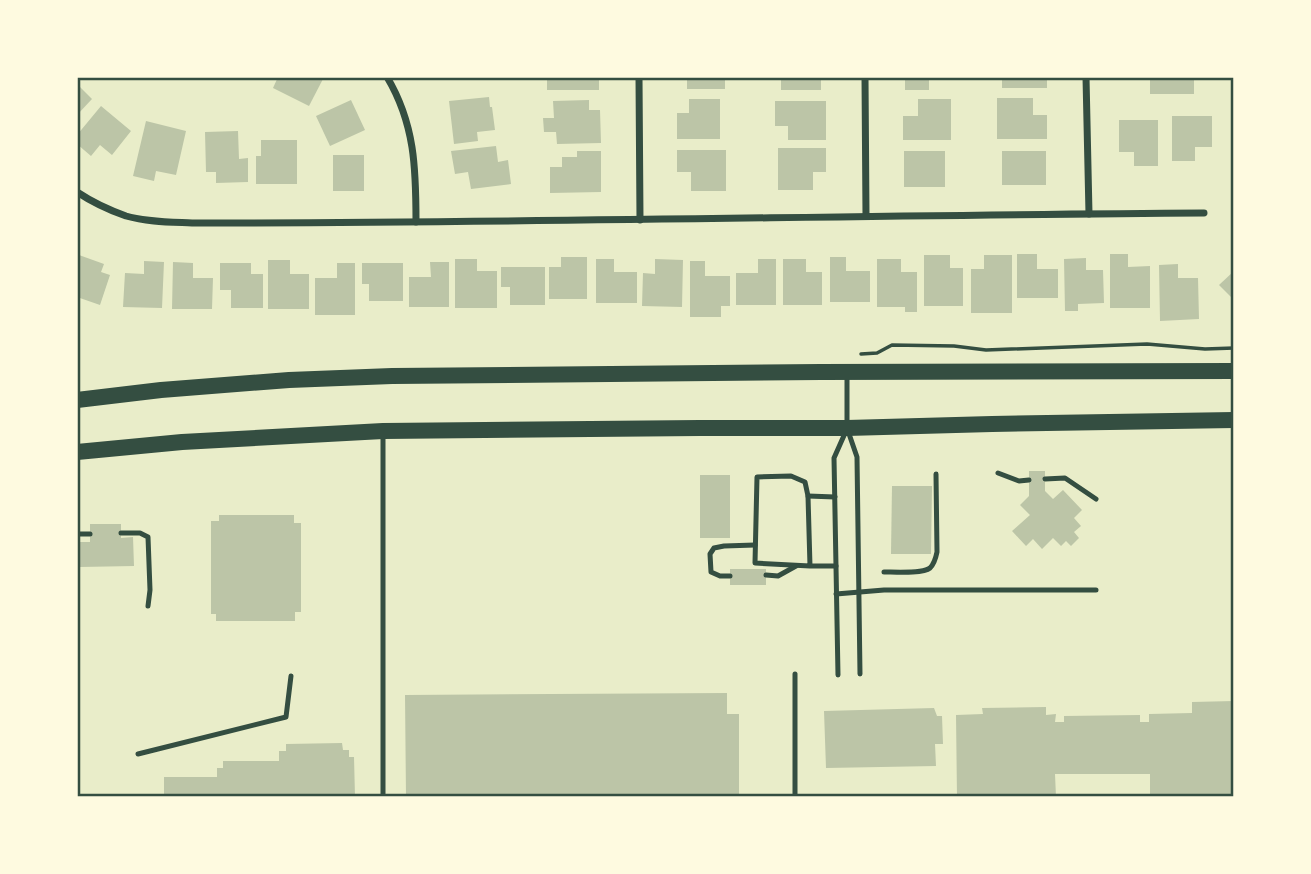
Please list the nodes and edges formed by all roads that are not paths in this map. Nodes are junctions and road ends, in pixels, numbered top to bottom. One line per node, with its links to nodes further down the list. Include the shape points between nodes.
1 (387, 77): 10 (street, via 407,120 413,148)
2 (639, 77): 9 (street)
3 (864, 77): 8 (street)
4 (1086, 77): 7 (street)
5 (77, 192): 10 (street, via 128,216 160,221)
6 (1204, 213): 7 (street)
7 (1089, 214): 8 (street)
8 (866, 216): 9 (street)
9 (640, 220): 10 (street)
10 (416, 222)
11 (1234, 371): 12 (main road)
12 (847, 372): 13 (main road, via 345,377); 15 (lane)
13 (77, 400)
14 (1234, 420): 15 (main road)
15 (847, 428): 16 (main road); 23 (lane, via 834,458); 36 (lane, via 857,457)
16 (383, 431): 17 (main road); 44 (lane)
17 (77, 452)
18 (998, 473): 21 (lane)
19 (936, 474): 32 (lane, via 935,560 922,571)
20 (1045, 479): 24 (lane, via 1065,478)
21 (1029, 480)
22 (808, 496): 23 (lane); 28 (lane, via 805,482 791,476 757,477); 30 (lane)
23 (835, 497): 31 (lane)
24 (1096, 499)
25 (121, 533): 38 (lane, via 148,537)
26 (77, 534): 27 (lane)
27 (90, 534)
28 (755, 545): 29 (lane, via 755,563); 34 (lane, via 714,548 711,572)
29 (797, 565): 30 (lane); 33 (lane, via 778,576)
30 (810, 566): 31 (lane)
31 (836, 566): 37 (lane)
32 (884, 572)
33 (766, 575)
34 (730, 576)
35 (1096, 590): 36 (lane)
36 (859, 592): 37 (lane); 40 (lane)
37 (836, 594): 41 (lane)
38 (148, 606)
39 (795, 674): 45 (lane)
40 (860, 674)
41 (838, 675)
42 (292, 676): 43 (lane, via 286,717)
43 (138, 754)
44 (383, 797)
45 (795, 797)

